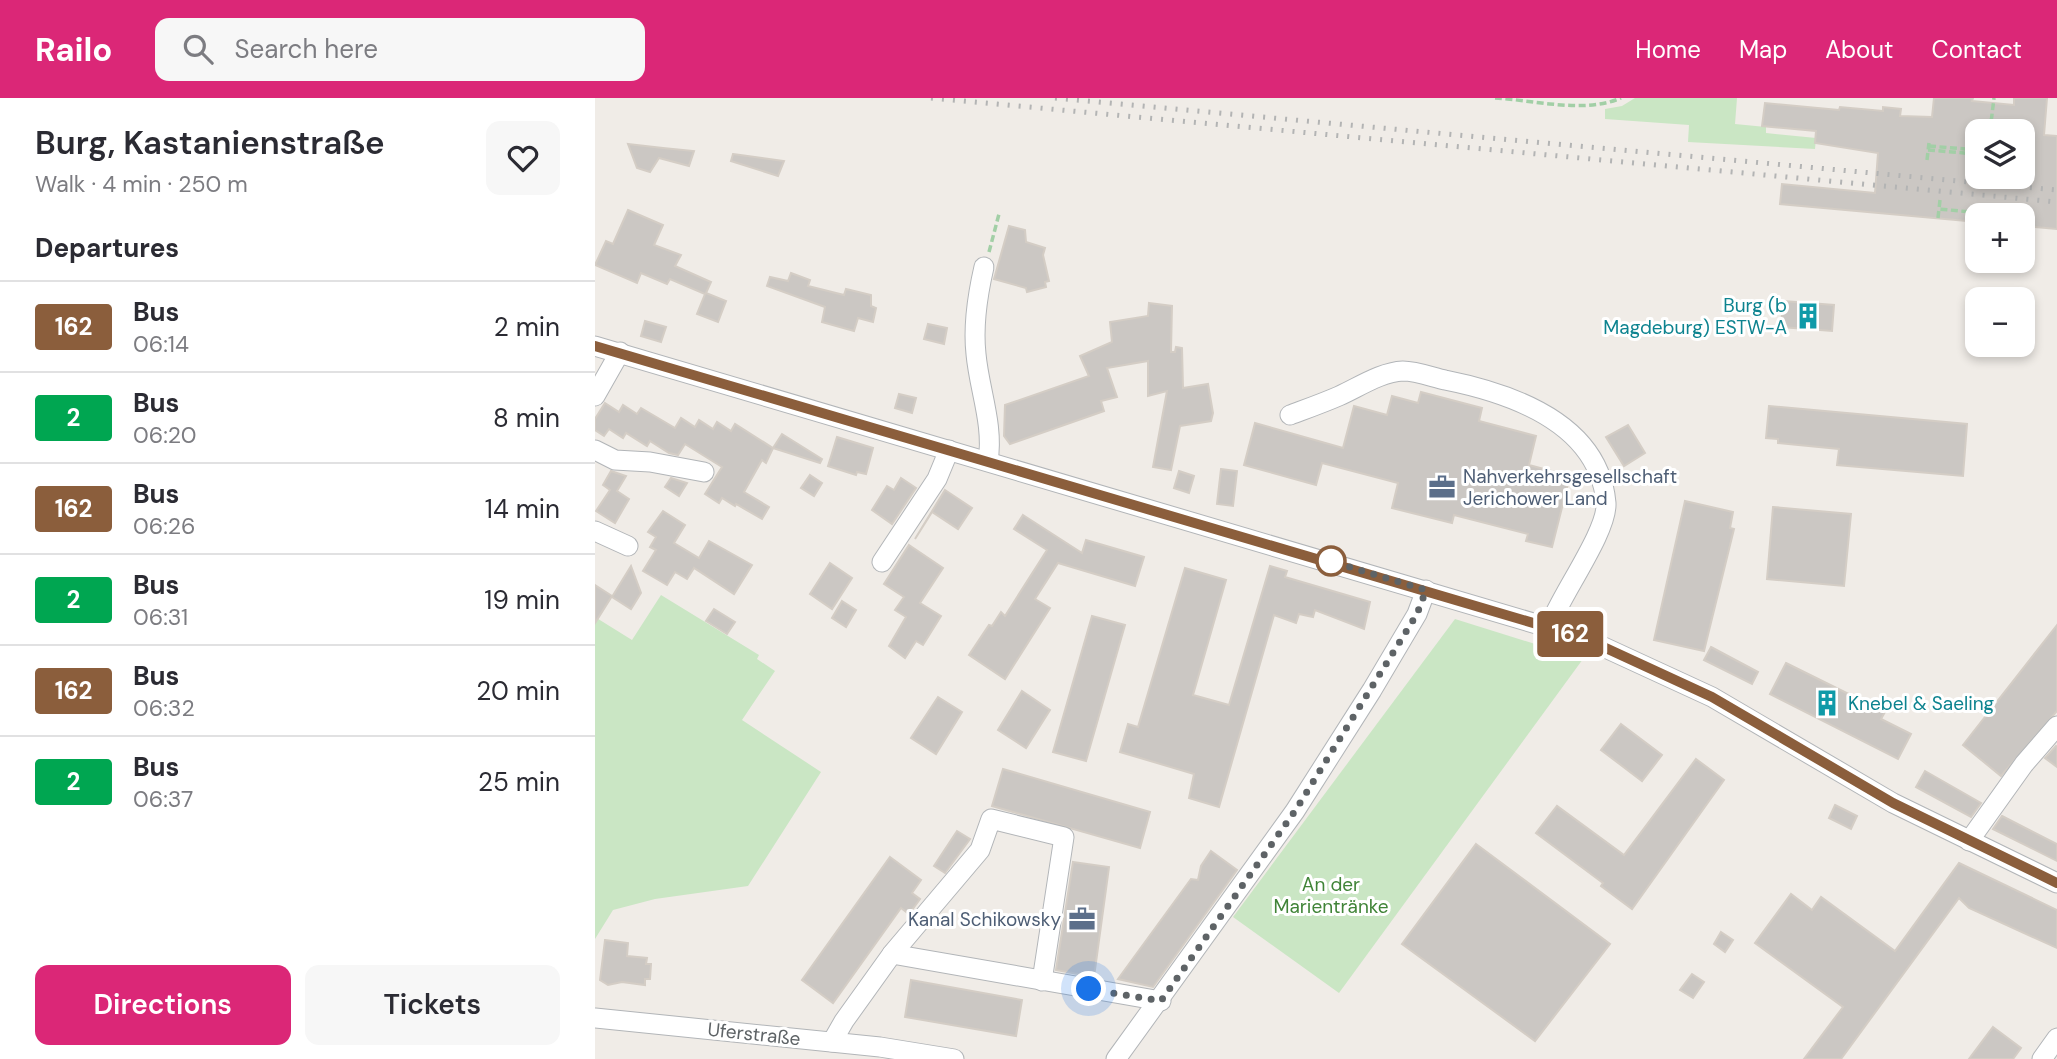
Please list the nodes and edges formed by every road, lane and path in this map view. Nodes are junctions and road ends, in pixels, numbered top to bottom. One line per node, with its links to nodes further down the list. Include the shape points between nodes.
1 (1495, 98): 2 (path, via 1578,104)
2 (1621, 98)
3 (1994, 98): 4 (path)
4 (1991, 119)
5 (1965, 150): 6 (path, via 1929,146)
6 (1927, 160)
7 (1940, 200): 8 (path)
8 (1938, 209): 9 (path); 11 (path)
9 (1965, 212)
10 (999, 214): 12 (path)
11 (1938, 218)
12 (985, 267): 19 (street, via 976,352 990,437)
13 (595, 346): 14 (street)
14 (620, 352): 15 (street); 18 (street)
15 (595, 396)
16 (1290, 415): 25 (street, via 1404,371 1494,390 1541,412 1567,431 1589,454 1606,504 1595,540)
17 (595, 450): 20 (street, via 615,460)
18 (949, 450): 19 (street); 23 (street, via 937,479)
19 (988, 461): 24 (street)
20 (704, 472)
21 (595, 531): 22 (street)
22 (628, 546)
23 (882, 562)
24 (1426, 590): 25 (street); 31 (street, via 1373,690 1295,811)
25 (1549, 627): 27 (street, via 1712,697 1893,803)
26 (2057, 726): 27 (street)
27 (1969, 841): 28 (street)
28 (2057, 883)
29 (892, 954): 30 (street); 30 (street, via 980,850 991,819 1064,837); 34 (street)
30 (1042, 981): 31 (street)
31 (1161, 1001): 36 (street)
32 (595, 1018): 34 (street, Uferstraße)
33 (2057, 1038): 37 (street)
34 (832, 1042): 35 (street, Uferstraße)
35 (954, 1059)
36 (1116, 1059)
37 (2042, 1059)

